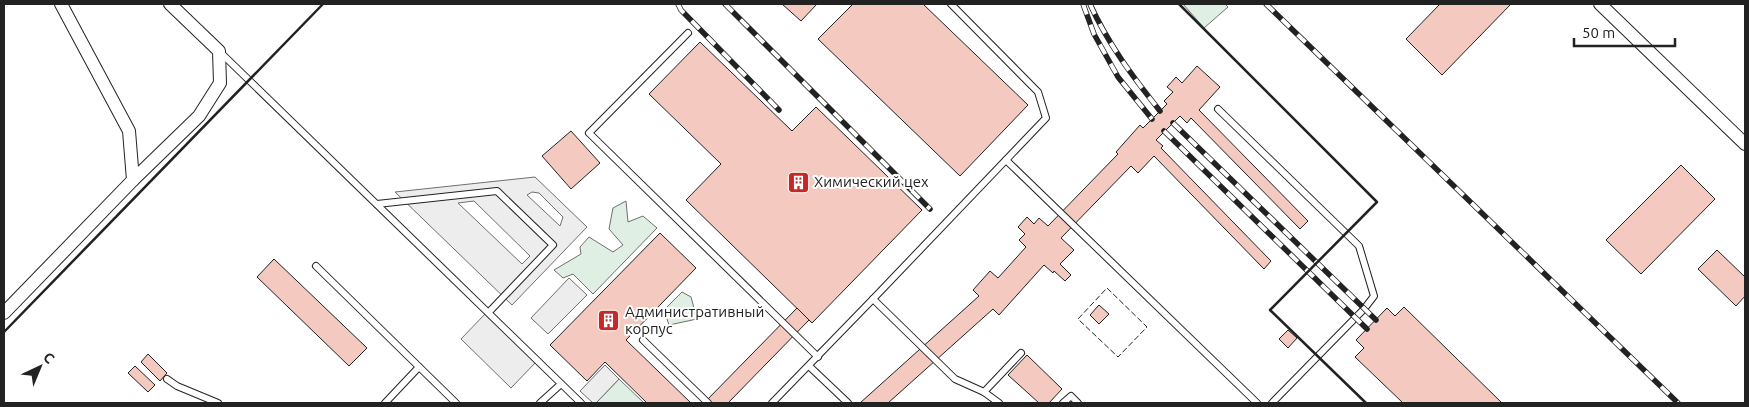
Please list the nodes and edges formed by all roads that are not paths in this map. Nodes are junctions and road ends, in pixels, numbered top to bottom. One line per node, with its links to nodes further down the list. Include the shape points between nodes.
1 (61, 4): 10 (street, via 129,131)
2 (170, 4): 6 (street)
3 (951, 4): 9 (lane, via 1038,92 1046,118)
4 (1600, 4): 8 (street)
5 (688, 33): 18 (lane, via 589,133)
6 (219, 51): 10 (street, via 220,82 199,116); 11 (lane)
7 (1218, 109): 36 (lane, via 1359,246 1374,296)
8 (1745, 144)
9 (1006, 160): 13 (lane); 35 (lane)
10 (134, 180): 15 (street)
11 (377, 204): 14 (lane); 14 (lane, via 497,191 553,245)
12 (316, 266): 20 (lane)
13 (873, 299): 18 (lane); 23 (lane, via 955,379)
14 (488, 312): 22 (lane)
15 (4, 313)
16 (643, 340): 29 (lane)
17 (1021, 353): 23 (lane)
18 (818, 357): 19 (lane)
19 (809, 366): 30 (lane); 31 (lane)
20 (418, 367): 25 (lane); 26 (lane)
21 (168, 379): 24 (lane)
22 (561, 384): 27 (lane); 28 (lane)
23 (984, 392): 32 (lane)
24 (218, 403)
25 (385, 403)
26 (456, 403)
27 (540, 403)
28 (581, 403)
29 (708, 403)
30 (772, 403)
31 (848, 403)
32 (998, 403)
33 (1063, 403): 34 (lane, via 1071,396)
34 (1078, 403)
35 (1257, 403)
36 (1272, 403)

